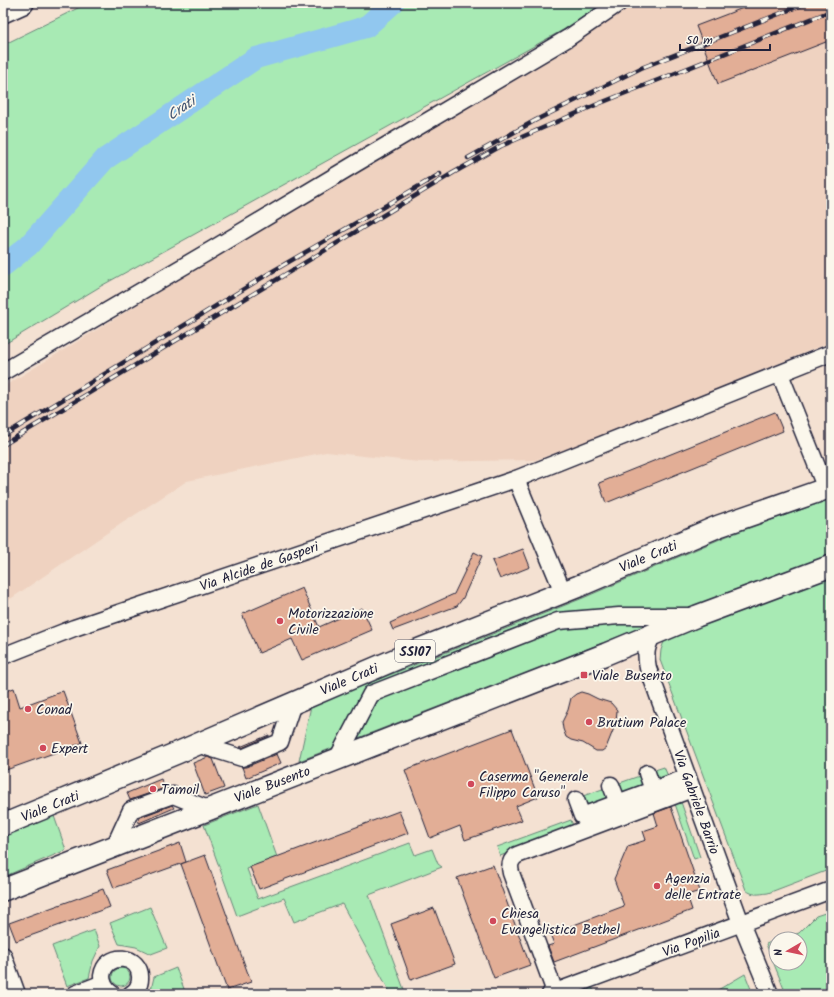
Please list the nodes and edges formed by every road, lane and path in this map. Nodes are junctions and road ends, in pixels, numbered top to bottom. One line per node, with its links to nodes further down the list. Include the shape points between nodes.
1 (23, 3): 3 (main road)
2 (619, 3): 5 (street, via 568,38)
3 (3, 12)
4 (831, 353): 6 (street, Via Alcide de Gasperi)
5 (3, 372)
6 (780, 374): 7 (street, Via Alcide de Gasperi); 8 (street)
7 (516, 478): 10 (street, via 525,514); 13 (street, Via Alcide de Gasperi, via 74,628)
8 (829, 488): 10 (main road, Viale Crati / SS107, via 719,526)
9 (831, 566): 11 (main road, Viale Busento)
10 (563, 592): 14 (main road, Viale Crati / SS107, via 408,654)
11 (697, 616): 12 (main road, Viale Busento); 16 (street, via 619,616 558,621 371,694)
12 (653, 634): 16 (main road, Viale Busento); 18 (street, Via Gabriele Barrio, via 646,654 648,668)
13 (3, 656)
14 (293, 704): 15 (main road, Viale Crati / SS107); 15 (street, via 280,742 242,758)
15 (197, 744): 24 (main road, Viale Crati / SS107)
16 (337, 759): 23 (main road, Viale Busento)
17 (647, 774): 20 (street)
18 (690, 783): 20 (street); 28 (street, Via Gabriele Barrio); 31 (street, via 551,844 517,855 511,862 511,873)
19 (611, 785): 22 (street)
20 (653, 790): 22 (street)
21 (576, 800): 22 (street, via 582,816)
22 (618, 803)
23 (208, 809): 25 (main road, Viale Busento); 25 (street, via 173,795 131,810)
24 (3, 825)
25 (114, 847): 26 (main road, Viale Busento)
26 (3, 890)
27 (831, 890): 28 (street, Via Popilia)
28 (741, 923): 31 (street, Via Popilia); 35 (street, Via Gabriele Barrio)
29 (3, 955): 32 (street)
30 (108, 989): 33 (street); 34 (street, via 103,971 111,961 124,958 135,964 141,976 137,988)
31 (552, 993)
32 (17, 994)
33 (75, 994)
34 (131, 994)
35 (770, 994)

